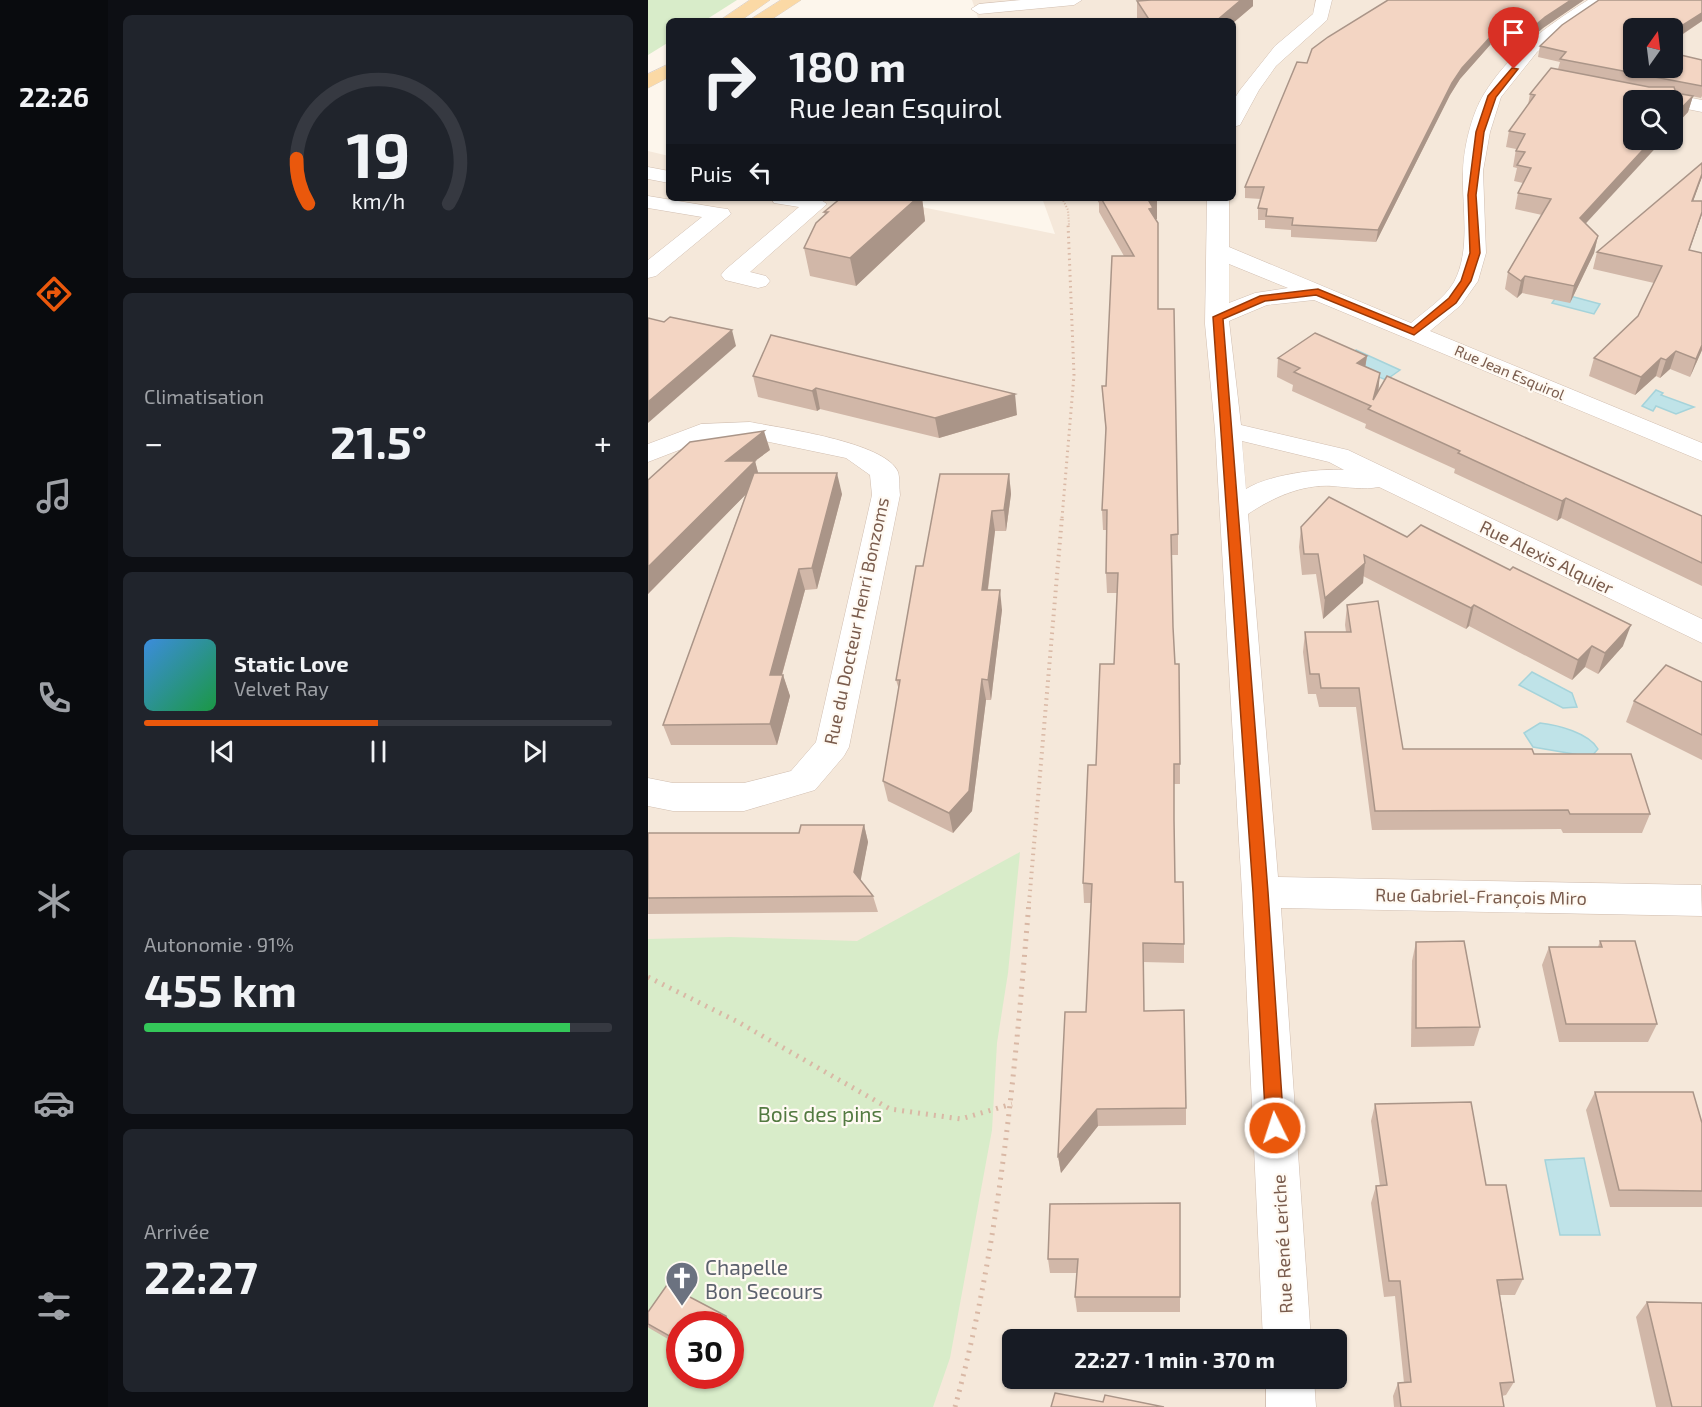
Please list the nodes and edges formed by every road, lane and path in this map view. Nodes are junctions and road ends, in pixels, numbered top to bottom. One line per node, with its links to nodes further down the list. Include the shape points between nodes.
1 (749, 0): 9 (main road)
2 (762, 0): 10 (main road)
3 (778, 0): 11 (main road)
4 (793, 0): 12 (main road)
5 (1074, 0): 8 (street)
6 (1324, 0): 24 (street, via 1321,16 1287,43 1252,83)
7 (1600, 0): 16 (street, via 1552,30)
8 (979, 9)
9 (721, 18)
10 (733, 18)
11 (750, 18)
12 (762, 18)
13 (666, 52): 15 (main road)
14 (666, 60): 17 (main road)
15 (648, 63)
16 (1514, 69): 19 (street); 36 (street, via 1492,96 1480,132 1472,195 1475,253 1466,281 1453,300)
17 (648, 71)
18 (666, 71): 21 (main road)
19 (1538, 74)
20 (666, 75): 21 (main road)
21 (648, 84)
22 (1683, 102): 23 (street)
23 (1702, 106)
24 (1236, 115)
25 (648, 173): 26 (street)
26 (666, 176)
27 (799, 201): 33 (street, via 816,204 733,275)
28 (1064, 201): 47 (path, via 1068,210 1074,375)
29 (1218, 201): 31 (street, Rue René Leriche)
30 (648, 202): 32 (street, via 720,214)
31 (1218, 251): 34 (street, Rue Jean Esquirol); 35 (street, Rue René Leriche)
32 (648, 270)
33 (758, 281)
34 (1318, 292): 35 (street, Rue Jean Esquirol, via 1263,298); 36 (street, Rue Jean Esquirol)
35 (1218, 317): 37 (street, Rue René Leriche)
36 (1414, 332): 38 (street, Rue Jean Esquirol)
37 (1228, 430): 40 (street, Rue Alexis Alquier, via 1338,456); 41 (street, Rue René Leriche)
38 (1702, 453)
39 (648, 454): 43 (street, Rue du Docteur Henri Bonzoms, via 701,432 750,430 855,452 884,472 886,495 832,747 803,781 744,797 673,797)
40 (1391, 481): 41 (street, Rue Alexis Alquier, via 1328,477 1266,489); 42 (street, Rue Alexis Alquier)
41 (1234, 510): 44 (street, Rue René Leriche)
42 (1702, 632)
43 (648, 792)
44 (1261, 892): 45 (street, Rue Gabriel-François Miro); 48 (street, Rue René Leriche)
45 (1702, 906)
46 (648, 977): 47 (path, via 738,1022 890,1109 961,1119)
47 (1012, 1104): 50 (path, via 971,1349)
48 (1286, 1329)
49 (1290, 1389): 51 (street)
50 (955, 1407)
51 (1291, 1407)

